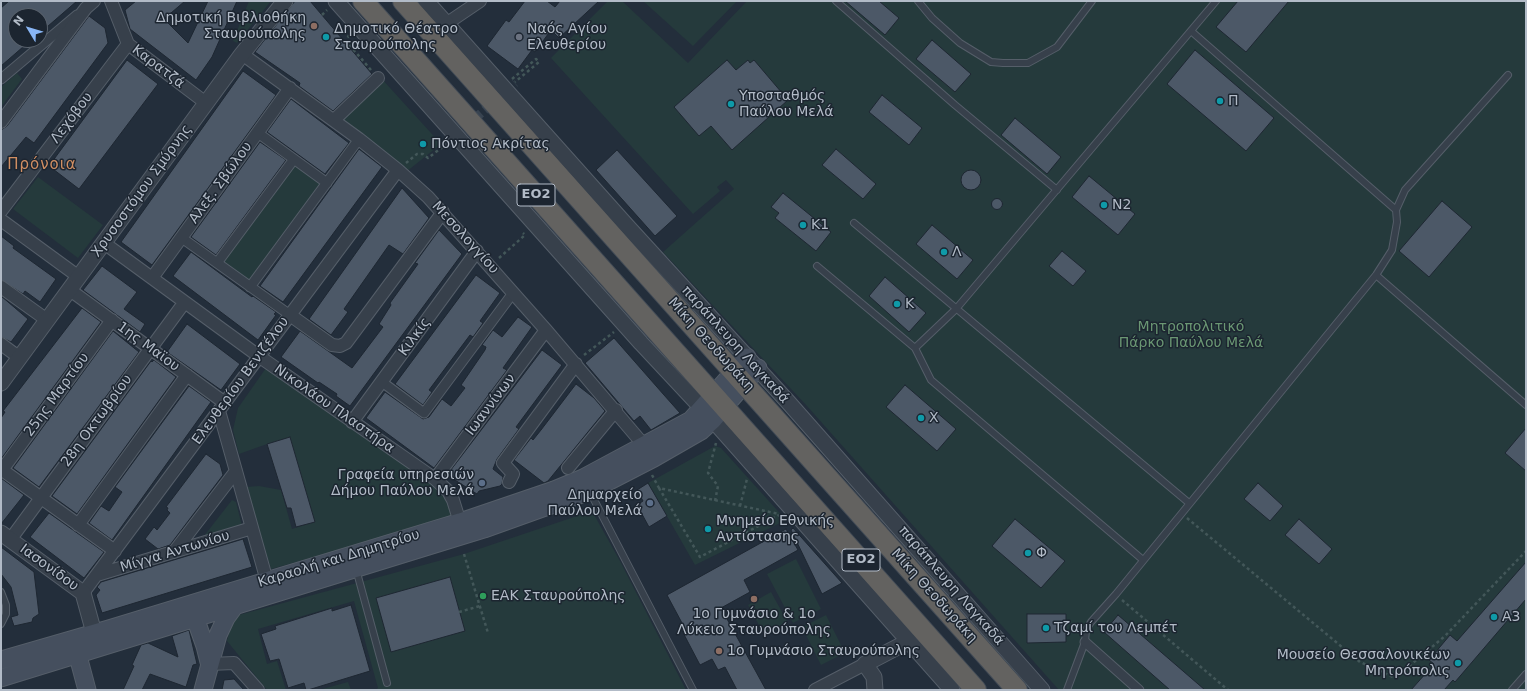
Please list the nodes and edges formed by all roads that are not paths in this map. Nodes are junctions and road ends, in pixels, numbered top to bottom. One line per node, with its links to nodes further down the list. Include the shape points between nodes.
1 (285, 1): 16 (street, Χρυσοστόμου Σμύρνης)
2 (363, 1): 65 (highway, ΕΟ2)
3 (403, 1): 59 (highway, Μίκη Θεοδωράκη / ΕΟ2)
4 (426, 1): 13 (street, παράπλευρη Λαγκαδά)
5 (480, 1): 13 (street)
6 (836, 1): 29 (lane)
7 (918, 1): 8 (lane, via 932,18 960,43 991,62 1028,63 1057,47)
8 (1092, 1)
9 (1216, 1): 14 (lane)
10 (115, 3): 15 (street, Καρατζά)
11 (90, 4): 19 (street); 23 (street)
12 (332, 9): 65 (street, via 641,343)
13 (446, 24): 59 (street, παράπλευρη Λαγκαδά, via 509,85)
14 (1191, 31): 29 (lane); 30 (lane)
15 (128, 44): 21 (street, Καρατζά); 31 (street, Λεχόβου)
16 (242, 54): 20 (street, Μεσολογγίου); 21 (street, Χρυσοστόμου Σμύρνης)
17 (1508, 76): 30 (lane, via 1405,190)
18 (378, 78): 22 (street)
19 (1, 79)
20 (290, 88): 22 (street, Μεσολογγίου); 24 (street, Αλεξ. Σβώλου)
21 (206, 103): 36 (street, Χρυσοστόμου Σμύρνης)
22 (334, 120): 25 (street, Μεσολογγίου)
23 (1, 122)
24 (258, 133): 26 (street); 35 (street, Αλεξ. Σβώλου)
25 (359, 139): 27 (street, Μεσολογγίου); 28 (street)
26 (294, 159): 28 (street); 38 (street)
27 (398, 170): 32 (street, Μεσολογγίου); 49 (street, Ελευθερίου Βενιζέλου)
28 (327, 183): 44 (street)
29 (1057, 190): 48 (lane)
30 (1396, 210): 40 (lane, via 1397,222 1392,250)
31 (1, 211)
32 (442, 212): 37 (street, Μεσολογγίου); 49 (street, via 346,342 340,346 332,345)
33 (1, 220): 41 (street)
34 (854, 223): 48 (lane)
35 (182, 238): 38 (street); 42 (street, Αλεξ. Σβώλου)
36 (104, 243): 41 (street, Χρυσοστόμου Σμύρνης); 42 (street, Νικολάου Πλαστήρα)
37 (477, 251): 46 (street, Μεσολογγίου); 61 (street, Κιλκίς)
38 (217, 263): 44 (street)
39 (817, 266): 55 (lane)
40 (1376, 275): 63 (lane); 76 (lane)
41 (79, 277): 45 (street, Χρυσοστόμου Σμύρνης)
42 (152, 278): 47 (street, Νικολάου Πλαστήρα)
43 (1, 287): 50 (street)
44 (250, 287): 49 (street)
45 (70, 290): 50 (street, Χρυσοστόμου Σμύρνης); 51 (street, 1ης Μαϊου)
46 (513, 292): 52 (street, Μεσολογγίου); 61 (street, via 424,413)
47 (184, 302): 54 (street, 28η Οκτωβρίου); 56 (street, Νικολάου Πλαστήρα)
48 (956, 309): 55 (lane); 76 (lane)
49 (290, 315): 56 (street, Ελευθερίου Βενιζέλου)
50 (47, 320): 57 (street, Χρυσοστόμου Σμύρνης)
51 (112, 320): 54 (street, 1ης Μαϊου); 70 (street, 25ης Μαρτίου)
52 (546, 330): 58 (street, Μεσολογγίου); 72 (street, Ιωαννίνων)
53 (1, 344): 57 (street)
54 (150, 348): 60 (street, 1ης Μαϊου); 75 (street, 28η Οκτωβρίου)
55 (915, 348): 83 (lane, via 931,380)
56 (260, 357): 64 (street, Ελευθερίου Βενιζέλου); 67 (street, Νικολάου Πλαστήρα)
57 (20, 358): 62 (street, Χρυσοστόμου Σμύρνης)
58 (579, 360): 66 (street, Μεσολογγίου); 73 (street, via 503,463 513,474)
59 (746, 370): 65 (main road, Καραολή και Δημητρίου); 111 (highway, Μίκη Θεοδωράκη / ΕΟ2); 112 (street, παράπλευρη Λαγκαδά)
60 (187, 376): 64 (street, 1ης Μαϊου); 77 (street)
61 (382, 382): 67 (street, Κιλκίς)
62 (1, 383)
63 (1526, 405)
64 (222, 407): 71 (street); 81 (street, Ελευθερίου Βενιζέλου)
65 (714, 408): 68 (main road, Καραολή και Δημητρίου, via 701,431); 94 (street); 110 (highway, ΕΟ2)
66 (616, 410): 68 (street, Μεσολογγίου); 69 (street)
67 (352, 422): 72 (street, Νικολάου Πλαστήρα)
68 (650, 459): 74 (main road, Καραολή και Δημητρίου)
69 (568, 468)
70 (2, 469): 75 (street)
71 (236, 471): 78 (street); 82 (street)
72 (435, 479): 79 (street, Νικολάου Πλαστήρα, via 448,491 453,500)
73 (509, 482)
74 (586, 484): 79 (main road, Καραολή και Δημητρίου); 106 (lane)
75 (41, 498): 77 (street); 80 (street, 28η Οκτωβρίου)
76 (1189, 503): 83 (lane)
77 (78, 525): 81 (street)
78 (252, 528): 82 (street, Μίγγα Αντωνίου); 86 (street)
79 (462, 528): 84 (main road, Καραολή και Δημητρίου); 86 (main road, Καραολή και Δημητρίου)
80 (5, 537): 88 (street, Ιασονίδου)
81 (115, 551): 85 (street, Ελευθερίου Βενιζέλου)
82 (174, 552): 85 (street, Μίγγα Αντωνίου)
83 (1143, 560): 95 (lane, via 1091,622 1086,630)
84 (356, 569): 89 (main road, Καραολή και Δημητρίου); 102 (lane)
85 (97, 575): 88 (street, Ελευθερίου Βενιζέλου)
86 (267, 581): 90 (main road, Καραολή και Δημητρίου)
87 (1, 592): 91 (lane, via 6,604 6,614)
88 (83, 593): 93 (street, Ιασονίδου)
89 (234, 607): 90 (main road, Καραολή και Δημητρίου); 98 (main road, via 218,635)
90 (193, 612): 93 (main road, Καραολή και Δημητρίου); 98 (main road)
91 (1, 624)
92 (73, 639): 93 (main road); 96 (main road); 97 (main road)
93 (96, 641): 96 (main road)
94 (909, 641): 99 (street); 109 (street)
95 (1085, 642): 113 (lane); 114 (street)
96 (77, 656): 101 (main road); 103 (main road)
97 (1, 660)
98 (209, 664): 104 (main road); 105 (street, via 234,663)
99 (865, 664): 107 (street); 108 (street, via 874,677)
100 (1526, 674): 115 (lane)
101 (1, 678)
102 (387, 683)
103 (87, 690)
104 (203, 690)
105 (258, 690)
106 (693, 690)
107 (815, 690)
108 (875, 690)
109 (952, 690)
110 (976, 690)
111 (1017, 690)
112 (1042, 690)
113 (1067, 690)
114 (1139, 690)
115 (1512, 690)

